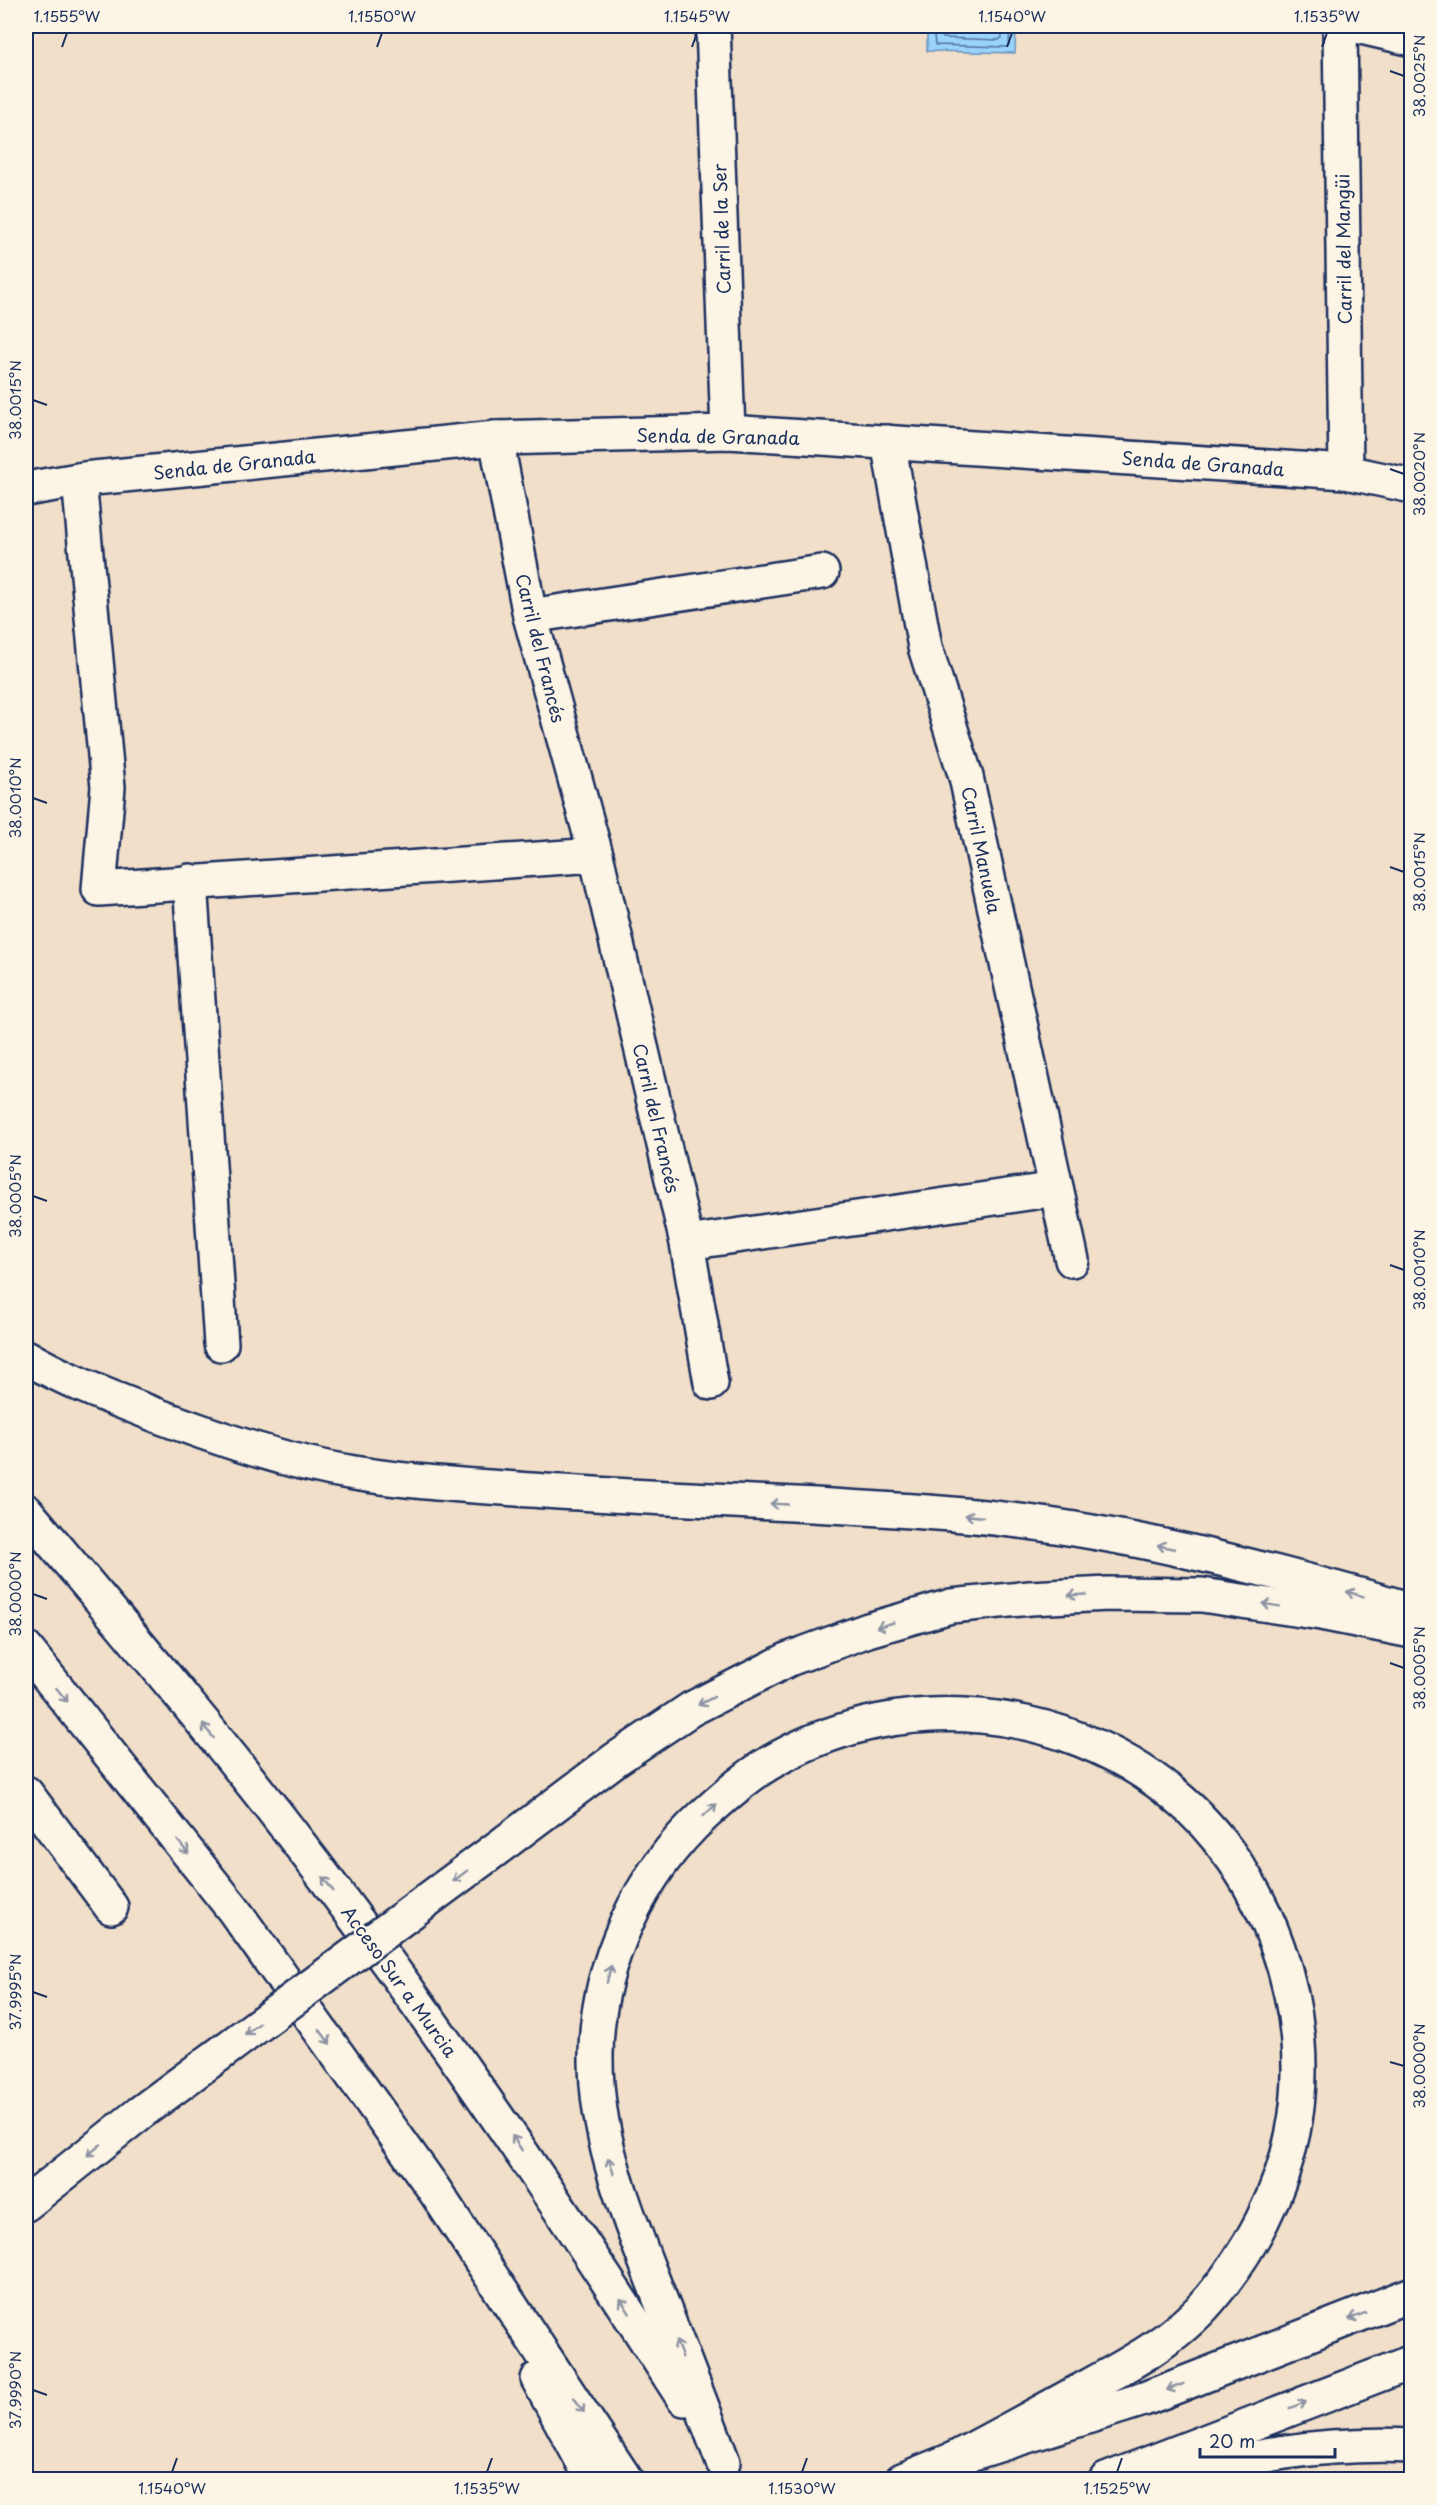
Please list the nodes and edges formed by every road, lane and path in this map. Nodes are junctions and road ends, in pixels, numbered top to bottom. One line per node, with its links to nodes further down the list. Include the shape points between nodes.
1 (713, 26): 5 (main road, Carril de la Ser)
2 (1340, 26): 8 (main road, Carril del Mangüi)
3 (1357, 26): 4 (main road)
4 (1412, 39)
5 (728, 432): 6 (main road, Senda de Granada); 7 (main road, Senda de Granada)
6 (496, 438): 9 (main road, Senda de Granada); 13 (main road, Carril del Francés)
7 (888, 442): 8 (main road, Senda de Granada); 16 (main road, Carril Manuela, via 925,648 966,777)
8 (1346, 472): 10 (main road, Senda de Granada)
9 (79, 480): 11 (main road, Senda de Granada); 15 (main road, via 108,787 99,889)
10 (1412, 486)
11 (26, 489)
12 (822, 572): 13 (main road)
13 (530, 616): 14 (main road, Carril del Francés)
14 (596, 855): 15 (main road); 17 (main road, Carril del Francés)
15 (190, 881): 19 (main road)
16 (1056, 1189): 17 (main road); 18 (main road, Carril Manuela)
17 (687, 1243): 21 (main road, Carril del Francés)
18 (1072, 1260)
19 (221, 1344)
20 (26, 1357): 23 (main road, one-way to 20, via 1220,1560 1039,1524 953,1514 571,1493 354,1473 278,1456 195,1430 109,1397)
21 (711, 1383)
22 (26, 1510): 34 (main road, Acceso Sur a Murcia, one-way to 22, via 516,2141 405,1986 276,1814)
23 (1412, 1610)
24 (1412, 1631): 29 (main road, one-way to 29, bridge, via 1202,1595 1108,1593 951,1606 789,1659 691,1709 616,1759 140,2113)
25 (26, 1649): 28 (main road, one-way to 28, via 233,1909)
26 (26, 1793): 27 (main road)
27 (111, 1907)
28 (431, 2185): 35 (main road); 36 (main road, one-way to 36)
29 (26, 2204)
30 (1412, 2294): 33 (main road, one-way to 33, via 1144,2399)
31 (1412, 2362): 38 (main road, one-way to 31)
32 (1412, 2446): 39 (main road, via 1359,2444 1282,2451)
33 (954, 2459): 34 (main road, one-way to 33, via 623,2204 606,2148 595,2052 600,2007 612,1959 658,1868 696,1823 731,1791 776,1759 819,1738 864,1723 908,1716 964,1714 1017,1720 1073,1735 1126,1761 1174,1795 1208,1828 1240,1870 1266,1917 1293,2001 1298,2093 1293,2132 1279,2181 1261,2223 1210,2300 1179,2331 1113,2373); 37 (main road)
34 (729, 2471)
35 (593, 2480)
36 (626, 2480)
37 (902, 2480)
38 (1106, 2480)
39 (1157, 2480)

